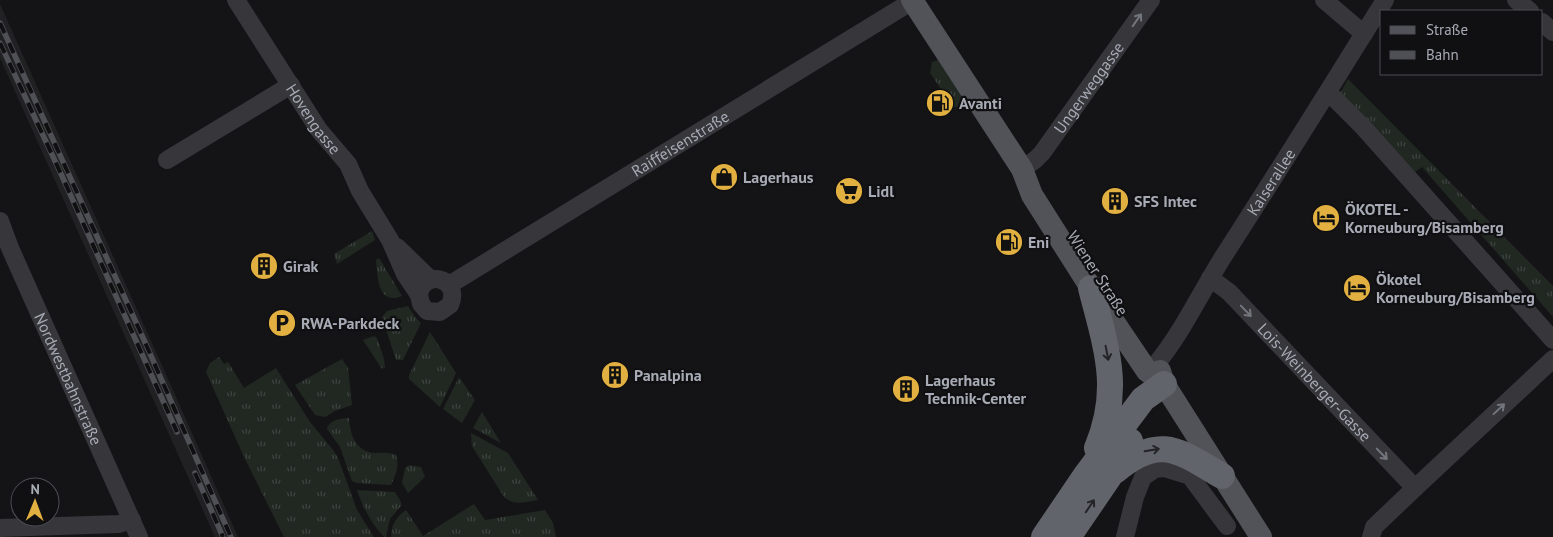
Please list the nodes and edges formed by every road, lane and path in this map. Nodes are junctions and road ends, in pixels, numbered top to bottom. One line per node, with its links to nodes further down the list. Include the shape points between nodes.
1 (236, 0): 11 (street, Hovengasse)
2 (1151, 0): 14 (street, Ungerweggasse, one-way to 2, via 1042,153)
3 (1324, 0): 10 (street)
4 (1385, 0): 10 (street, Kaiserallee)
5 (1516, 0): 7 (street)
6 (913, 1): 14 (main road, Wiener Straße); 19 (street, Raiffeisenstraße)
7 (1529, 10)
8 (1543, 23): 9 (street)
9 (1553, 32)
10 (1364, 34): 12 (street, Kaiserallee)
11 (291, 85): 13 (street); 16 (street, Hovengasse, via 319,130 348,164 360,191)
12 (1328, 92): 17 (street, Kaiserallee); 22 (street)
13 (167, 160)
14 (1022, 169): 20 (main road, Wiener Straße, via 1032,195); 24 (main road, Wiener Straße, via 1043,189)
15 (0, 221): 28 (street, Nordwestbahnstraße)
16 (390, 240): 18 (street, Hovengasse); 21 (street, Hovengasse)
17 (1210, 278): 24 (street, Kaiserallee); 27 (street, Lois-Weinberger-Gasse, one-way to 27, via 1229,292)
18 (431, 280): 19 (street, via 440,279); 21 (street, via 422,285)
19 (449, 285): 21 (street, Hovengasse, via 452,302 440,312 433,313 424,308)
20 (1091, 288): 24 (main road, Wiener Straße, via 1147,371); 25 (highway, one-way to 25, via 1108,354 1111,397 1102,438)
21 (419, 296)
22 (1553, 340)
23 (1553, 359): 27 (street, one-way to 23)
24 (1162, 367): 25 (highway, via 1149,412 1121,455); 26 (main road, Wiener Straße)
25 (1099, 475): 26 (highway, one-way to 26, via 1143,452 1165,448 1185,454); 32 (highway); 33 (highway, one-way to 25)
26 (1222, 476): 35 (main road, Wiener Straße)
27 (1415, 488): 36 (street, via 1374,528)
28 (132, 520): 30 (street, via 119,524); 31 (street, Nordwestbahnstraße)
29 (1227, 526): 34 (street, via 1190,476 1164,468 1154,469 1143,477)
30 (0, 528)
31 (139, 537)
32 (1044, 537)
33 (1068, 537)
34 (1125, 537)
35 (1260, 537)
36 (1371, 537)

